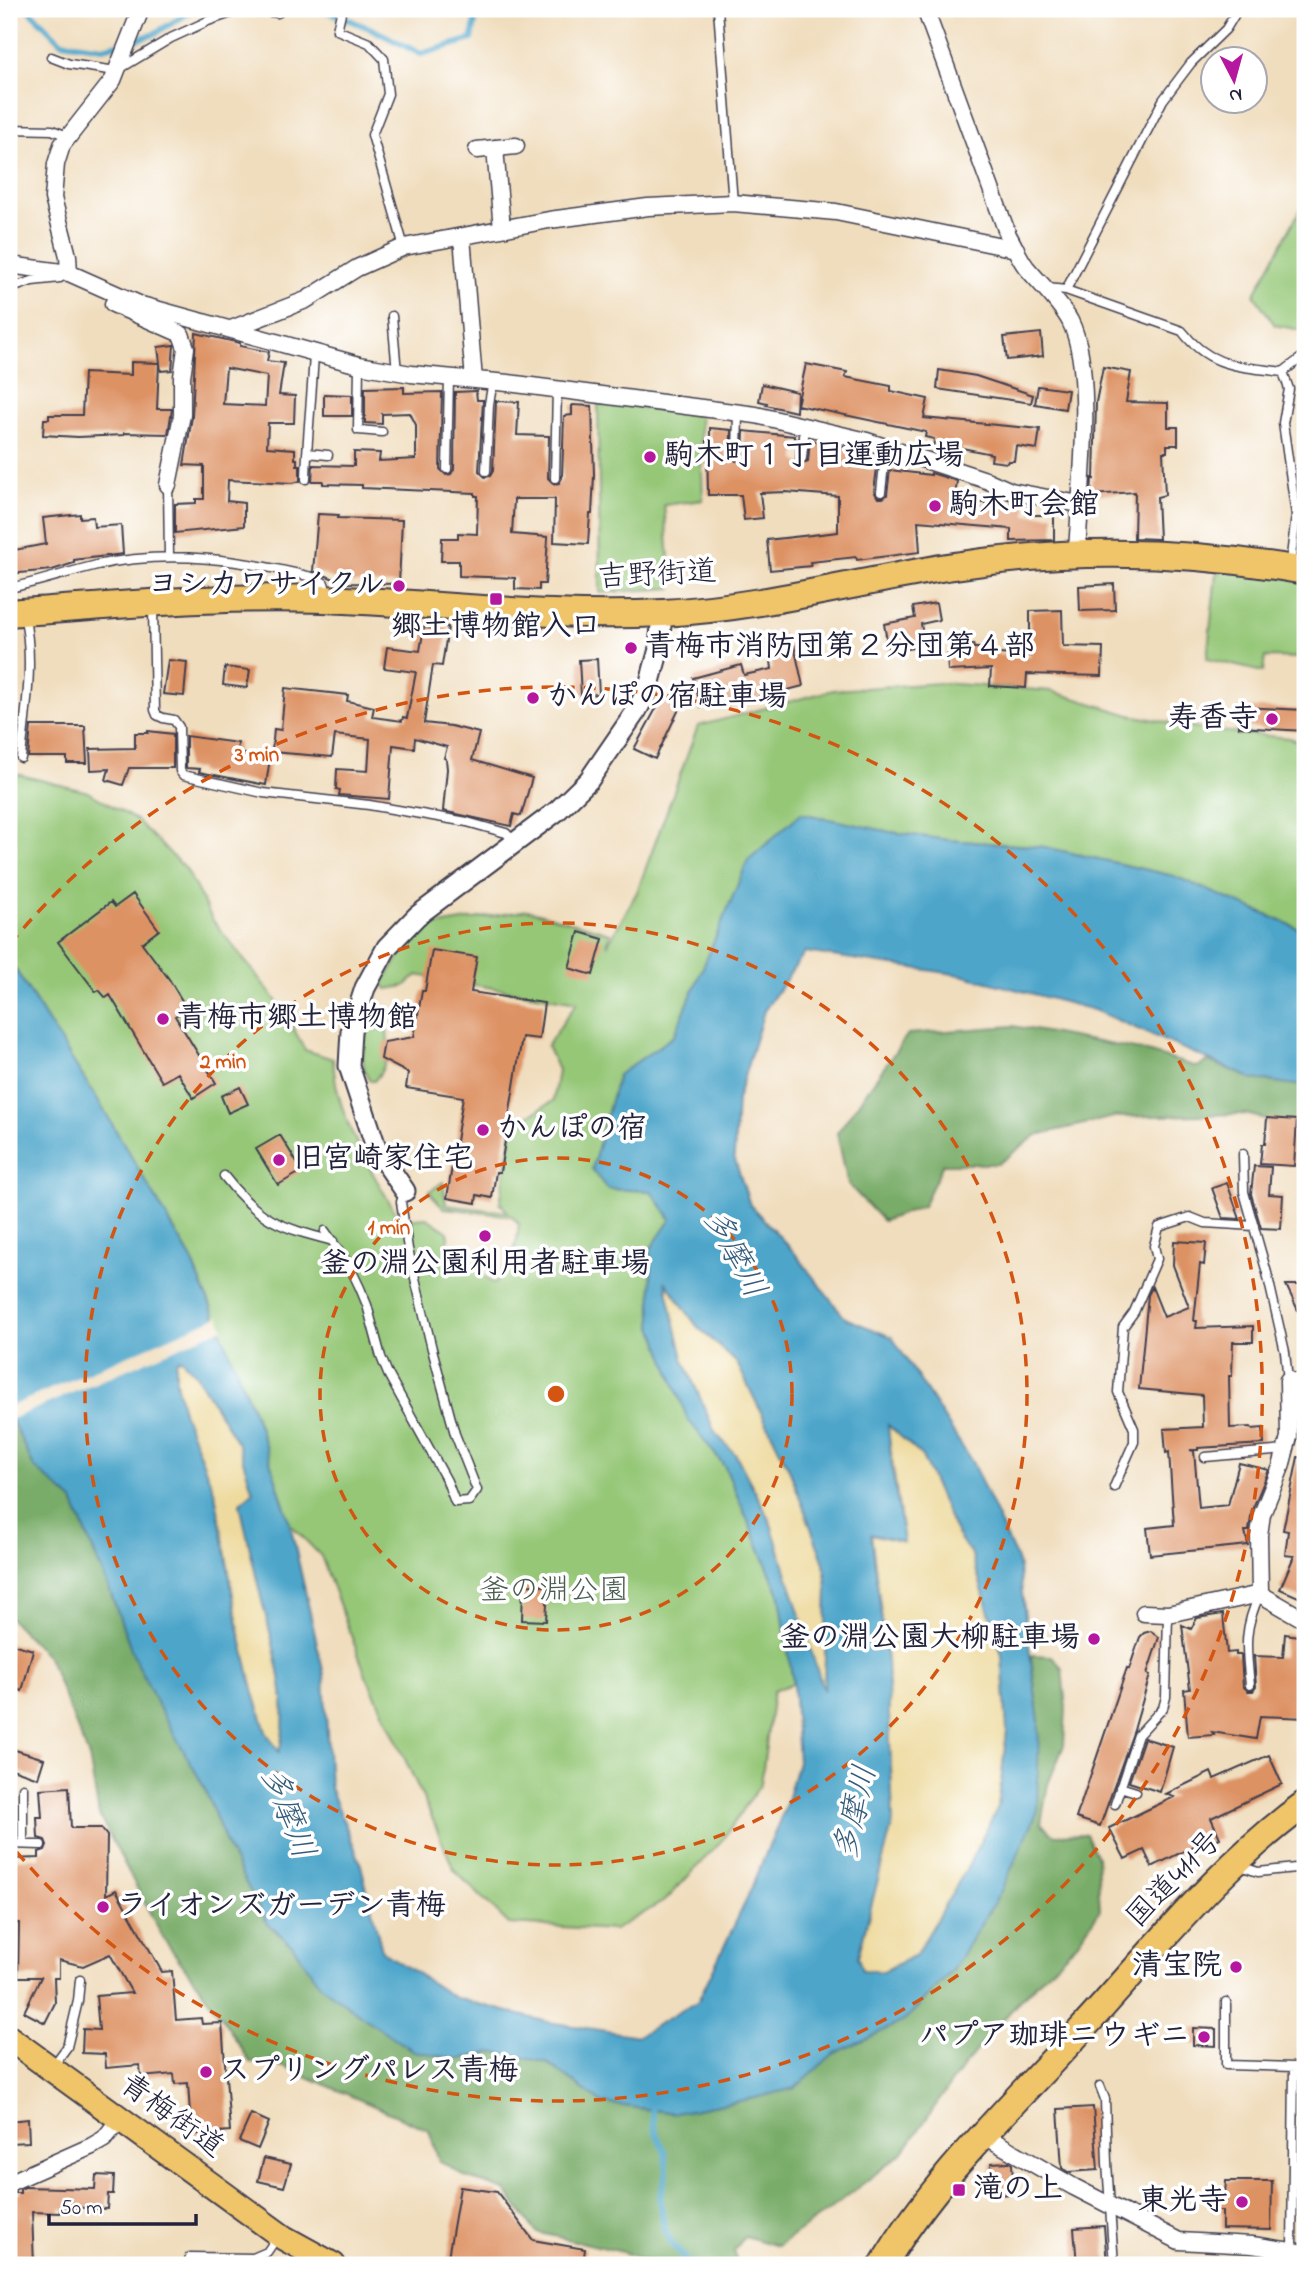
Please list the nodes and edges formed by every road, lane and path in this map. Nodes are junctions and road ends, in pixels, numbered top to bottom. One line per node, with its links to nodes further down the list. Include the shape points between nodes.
1 (141, 9): 9 (street)
2 (245, 9): 7 (lane); 9 (lane, via 208,21)
3 (342, 9): 18 (lane, via 337,30 369,43 384,59 388,94 372,135)
4 (718, 9): 15 (lane)
5 (925, 9): 19 (street)
6 (1238, 9): 25 (lane, via 1164,100)
7 (278, 13)
8 (51, 57): 9 (lane, via 69,64)
9 (119, 63): 11 (street, via 113,80)
10 (9, 129): 11 (lane, via 52,130)
11 (70, 137): 21 (street, via 62,145 52,189)
12 (516, 146): 13 (street)
13 (495, 148): 14 (street); 16 (street)
14 (477, 150)
15 (733, 203): 16 (street, via 648,207); 19 (street, via 836,212)
16 (502, 229): 17 (street)
17 (461, 237): 18 (street); 34 (street)
18 (404, 247): 27 (street, via 357,268 306,300)
19 (1016, 249): 23 (street)
20 (9, 265): 21 (street)
21 (69, 273): 22 (street); 24 (lane)
22 (95, 284): 27 (street, via 141,305); 49 (street, via 102,298 181,334 186,348 182,415)
23 (1046, 287): 25 (lane); 51 (street, via 1070,322 1080,363 1084,392)
24 (9, 289)
25 (1066, 290): 32 (lane, via 1182,331 1193,345 1226,365)
26 (392, 316): 31 (lane)
27 (232, 329): 28 (street)
28 (314, 353): 30 (street); 41 (lane)
29 (1305, 355): 32 (lane)
30 (359, 365): 31 (street); 39 (lane, via 358,430)
31 (397, 372): 33 (street)
32 (1283, 372): 54 (lane, via 1289,389 1283,423 1296,515)
33 (449, 378): 34 (street); 45 (lane)
34 (474, 380): 35 (street)
35 (493, 381): 36 (street); 46 (lane)
36 (557, 389): 37 (street); 47 (lane)
37 (738, 413): 38 (street); 43 (lane)
38 (805, 426): 40 (street); 44 (lane)
39 (382, 432)
40 (886, 447): 50 (lane); 51 (street, via 1011,491)
41 (307, 453): 42 (lane); 48 (lane)
42 (328, 454)
43 (737, 455)
44 (802, 458)
45 (447, 469)
46 (486, 471)
47 (555, 478)
48 (306, 480)
49 (168, 485): 53 (lane)
50 (881, 492)
51 (1079, 503): 52 (street)
52 (1077, 555): 54 (highway, 吉野街道, via 1206,556); 59 (highway, 吉野街道, via 949,567 759,601)
53 (169, 557): 55 (lane, via 97,565); 56 (lane, via 215,558 316,578 324,583)
54 (1298, 569)
55 (9, 588)
56 (329, 599): 57 (highway, 吉野街道); 59 (highway, 吉野街道)
57 (153, 603): 58 (highway, 吉野街道); 61 (lane, via 155,710 179,727 183,775 263,793 467,822 506,833)
58 (16, 613): 60 (lane, via 29,634)
59 (662, 613): 61 (street, via 657,662 637,710 582,788)
60 (21, 758)
61 (515, 842): 64 (street, via 401,931 376,964 358,1008 349,1043 352,1077 377,1150)
62 (1243, 1154): 65 (lane, via 1244,1192)
63 (224, 1176): 67 (lane, via 261,1216)
64 (405, 1191): 67 (lane, via 401,1202 408,1249 455,1434 477,1490 469,1501 455,1502 388,1374 364,1297)
65 (1254, 1226): 68 (lane); 72 (lane, via 1205,1223 1190,1217 1159,1227 1154,1246 1157,1259 1123,1327 1118,1392 1134,1429 1134,1442)
66 (326, 1231): 67 (lane)
67 (333, 1241)
68 (1288, 1380): 69 (street); 70 (street)
69 (1305, 1385)
70 (1286, 1450): 71 (lane); 73 (street, via 1262,1514)
71 (1205, 1457)
72 (1114, 1487)
73 (1260, 1594): 75 (street); 76 (street); 77 (lane, via 1245,1641)
74 (1144, 1614): 75 (street)
75 (1168, 1614): 78 (lane, via 1163,1708 1138,1735)
76 (1305, 1620)
77 (1250, 1685)
78 (1120, 1787): 80 (lane); 81 (lane)
79 (23, 1788): 84 (lane)
80 (1136, 1792)
81 (1115, 1804)
82 (1305, 1804): 86 (highway, 国道411号)
83 (9, 1844): 84 (lane)
84 (23, 1844): 85 (lane)
85 (41, 1845)
86 (1235, 1863): 87 (lane, via 1258,1872); 96 (highway, 国道411号)
87 (1305, 1867)
88 (80, 1980): 93 (lane, via 67,2046)
89 (1226, 2002): 91 (lane, via 1226,2065)
90 (9, 2038): 93 (main road, 青梅街道)
91 (1294, 2067): 92 (lane); 100 (lane)
92 (1305, 2067)
93 (51, 2068): 95 (main road, 青梅街道)
94 (1100, 2087): 98 (lane, via 1105,2099)
95 (120, 2119): 97 (street, via 92,2146); 99 (main road, 青梅街道)
96 (983, 2135): 98 (street); 103 (highway, 国道411号, via 920,2208)
97 (9, 2183)
98 (1109, 2206): 100 (street, via 1179,2241); 104 (lane)
99 (279, 2235): 101 (lane, via 267,2252 253,2258 190,2258); 102 (main road, 青梅街道)
100 (1298, 2252)
101 (188, 2265)
102 (333, 2265)
103 (883, 2265)
104 (1114, 2265)

